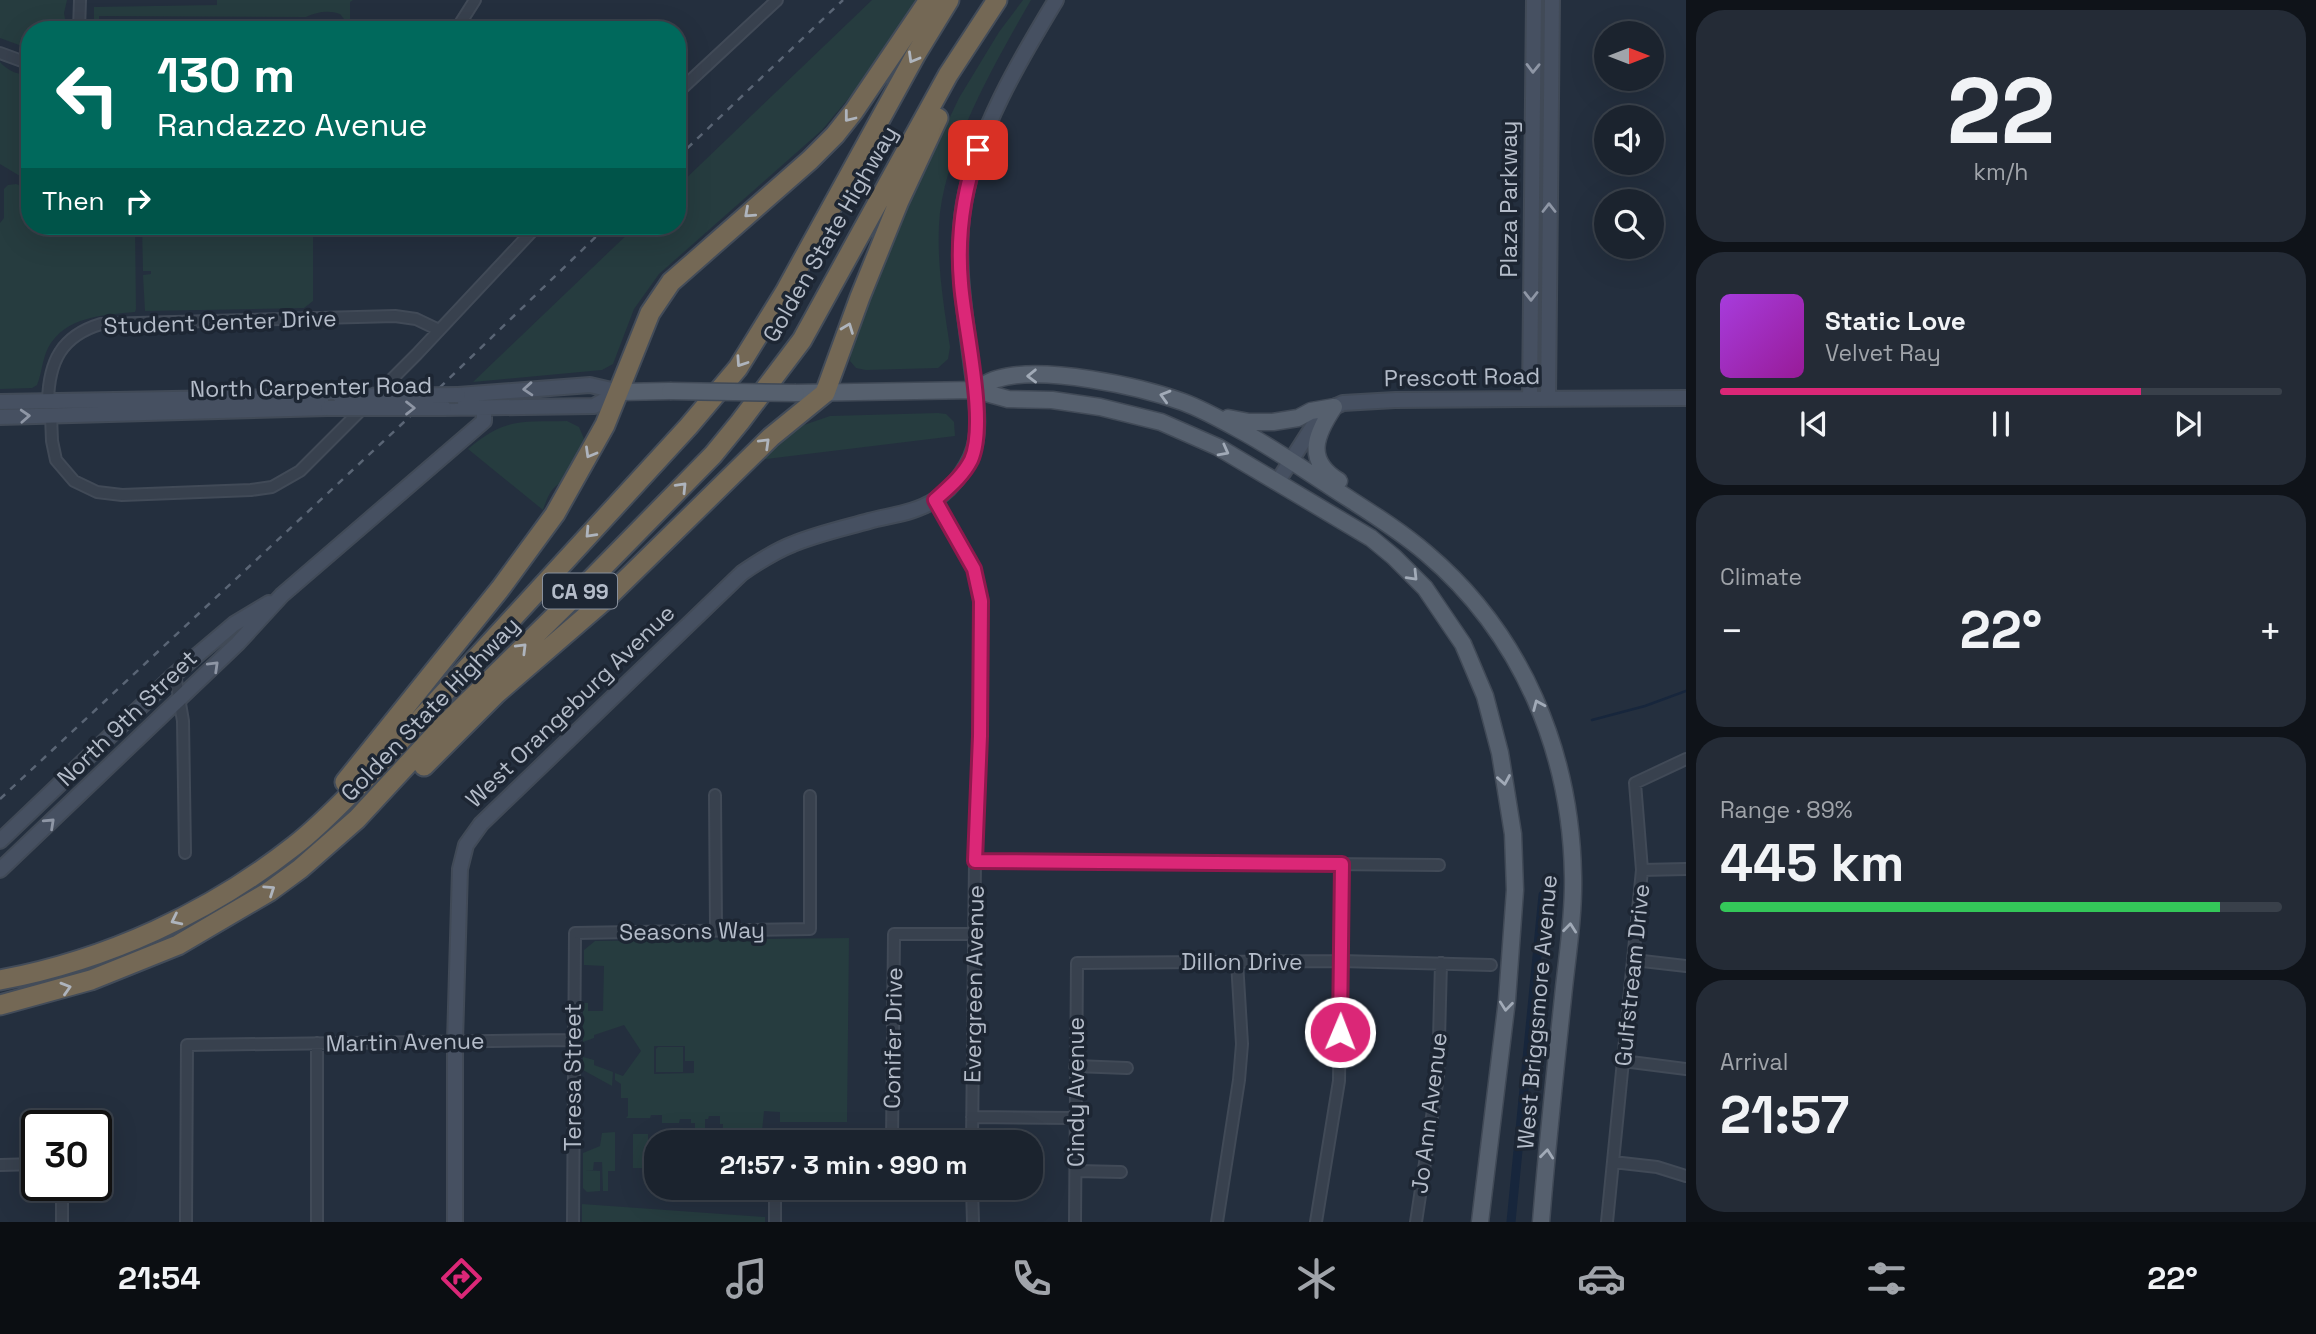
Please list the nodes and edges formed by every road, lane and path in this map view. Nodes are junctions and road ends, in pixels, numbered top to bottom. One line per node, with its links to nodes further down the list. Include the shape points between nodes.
1 (80, 0): 11 (street)
2 (778, 0): 16 (street)
3 (929, 0): 20 (highway, one-way to 20, via 835,135 671,282 650,313)
4 (949, 0): 51 (highway, Golden State Highway / CA 99, one-way to 51, via 738,368 368,776 295,845)
5 (997, 0): 47 (highway, Golden State Highway / CA 99, one-way to 5, via 357,819 443,726 694,475 740,422 802,340 948,75)
6 (1009, 0): 21 (highway, one-way to 6, via 860,297 935,125 986,31)
7 (1056, 0): 19 (street, West Orangeburg Avenue, via 992,120 969,178 959,258)
8 (1534, 0): 24 (street, Plaza Parkway, one-way to 24)
9 (1552, 0): 25 (street, Plaza Parkway, one-way to 9)
10 (473, 4): 12 (street); 13 (street)
11 (80, 21)
12 (462, 21)
13 (468, 21)
14 (0, 53): 15 (street)
15 (21, 61)
16 (686, 85)
17 (529, 235): 18 (street)
18 (439, 330): 28 (street, Student Center Drive, via 416,319 395,316 101,324 76,335 56,357); 28 (street, Student Center Drive, via 291,478 272,487 122,495 97,492 74,481 56,460)
19 (975, 390): 21 (main road, West Briggsmore Avenue); 30 (main road, West Briggsmore Avenue, one-way to 19, via 1162,395 1065,376 997,379); 33 (main road, West Briggsmore Avenue, one-way to 33, via 1008,400 1078,403 1136,415 1188,433); 34 (street, West Orangeburg Avenue, via 976,439 970,460)
20 (620, 392): 21 (main road, North Carpenter Road, bridge); 28 (street, North Carpenter Road, one-way to 28, bridge, via 590,385 458,395); 29 (street, North Carpenter Road, via 594,406); 51 (highway, one-way to 51, via 560,505 500,589 348,779)
21 (825, 393): 47 (highway, one-way to 21, via 407,783 496,694 606,599 771,437)
22 (0, 396): 28 (street, via 28,396)
23 (1686, 398): 25 (street, Prescott Road)
24 (1530, 399): 25 (street, Prescott Road); 27 (street, Prescott Road, via 1353,401)
25 (1548, 399)
26 (0, 402): 28 (street, North Carpenter Road)
27 (1334, 407): 30 (main road, via 1273,422 1249,422); 32 (street, via 1315,423); 35 (main road, via 1318,440 1320,466 1383,509)
28 (50, 408): 29 (street, North Carpenter Road, one-way to 29, bridge); 31 (street, North Carpenter Road, one-way to 28)
29 (484, 409): 36 (street, North 9th Street, via 484,421)
30 (1207, 412): 32 (main road, West Briggsmore Avenue)
31 (0, 417)
32 (1291, 461): 33 (street); 35 (main road, West Briggsmore Avenue)
33 (1278, 481): 95 (main road, West Briggsmore Avenue, one-way to 95, via 1371,538 1425,588 1463,644 1494,723 1513,834 1515,890 1507,1000)
34 (935, 500): 44 (street, Evergreen Avenue, via 974,569 981,601); 65 (street, West Orangeburg Avenue, via 912,511 794,543 742,573 481,824 466,845 460,869)
35 (1416, 544): 96 (main road, West Briggsmore Avenue, one-way to 35, via 1572,908 1566,790 1546,725 1520,665 1475,601)
36 (282, 595): 37 (street, North 9th Street, via 234,624); 38 (street, North 9th Street, one-way to 36)
37 (175, 674): 38 (street); 42 (street, North 9th Street)
38 (180, 700): 43 (street); 49 (street, North 9th Street, one-way to 38)
39 (1686, 759): 50 (street, Gulfstream Drive, via 1635,783)
40 (715, 795): 52 (street)
41 (810, 796): 52 (street, Seasons Way, via 810,929)
42 (0, 841)
43 (185, 853)
44 (975, 861): 45 (street); 54 (street, Evergreen Avenue)
45 (1342, 864): 46 (street); 56 (street)
46 (1439, 865)
47 (300, 869): 63 (highway, Golden State Highway / CA 99, one-way to 47, via 90,980 178,945)
48 (1686, 869): 50 (street)
49 (0, 870)
50 (1642, 870): 55 (street, Gulfstream Drive)
51 (241, 883): 62 (highway, Golden State Highway / CA 99, one-way to 62, via 116,947)
52 (716, 930): 53 (street, Seasons Way)
53 (575, 933): 64 (street, Teresa Street)
54 (974, 934): 71 (street, Evergreen Avenue); 73 (street, Conifer Drive, via 894,934)
55 (1634, 960): 61 (street); 67 (street, Gulfstream Drive)
56 (1341, 961): 57 (street, Dillon Drive); 59 (street, Dillon Drive); 93 (street, via 1339,1081)
57 (1237, 962): 58 (street, Dillon Drive); 92 (street, via 1242,1044)
58 (1077, 963): 68 (street, Cindy Avenue)
59 (1441, 963): 60 (street, Dillon Drive); 94 (street, Jo Ann Avenue, via 1438,1077)
60 (1491, 965)
61 (1686, 966)
62 (0, 980)
63 (0, 1005)
64 (573, 1040): 65 (street, Martin Avenue); 88 (street, Teresa Street)
65 (455, 1041): 66 (street, Martin Avenue); 87 (street, West Orangeburg Avenue)
66 (317, 1043): 85 (street, Martin Avenue, via 187,1045); 86 (street)
67 (1623, 1061): 70 (street); 75 (street, Gulfstream Drive)
68 (1075, 1066): 69 (street); 72 (street, Cindy Avenue)
69 (1127, 1068)
70 (1686, 1069)
71 (972, 1117): 72 (street); 74 (street, Evergreen Avenue)
72 (1075, 1118): 78 (street, Cindy Avenue)
73 (892, 1130)
74 (972, 1130)
75 (1612, 1162): 80 (street); 97 (street, Gulfstream Drive)
76 (21, 1164): 77 (street)
77 (0, 1165)
78 (1077, 1171): 79 (street); 91 (street, Cindy Avenue)
79 (1121, 1172)
80 (1686, 1176)
81 (775, 1200): 89 (street)
82 (972, 1200): 90 (street)
83 (62, 1201): 84 (street)
84 (62, 1222)
85 (186, 1222)
86 (317, 1222)
87 (454, 1222)
88 (573, 1222)
89 (775, 1222)
90 (973, 1222)
91 (1075, 1222)
92 (1217, 1222)
93 (1316, 1222)
94 (1416, 1222)
95 (1480, 1222)
96 (1541, 1222)
97 (1607, 1222)

